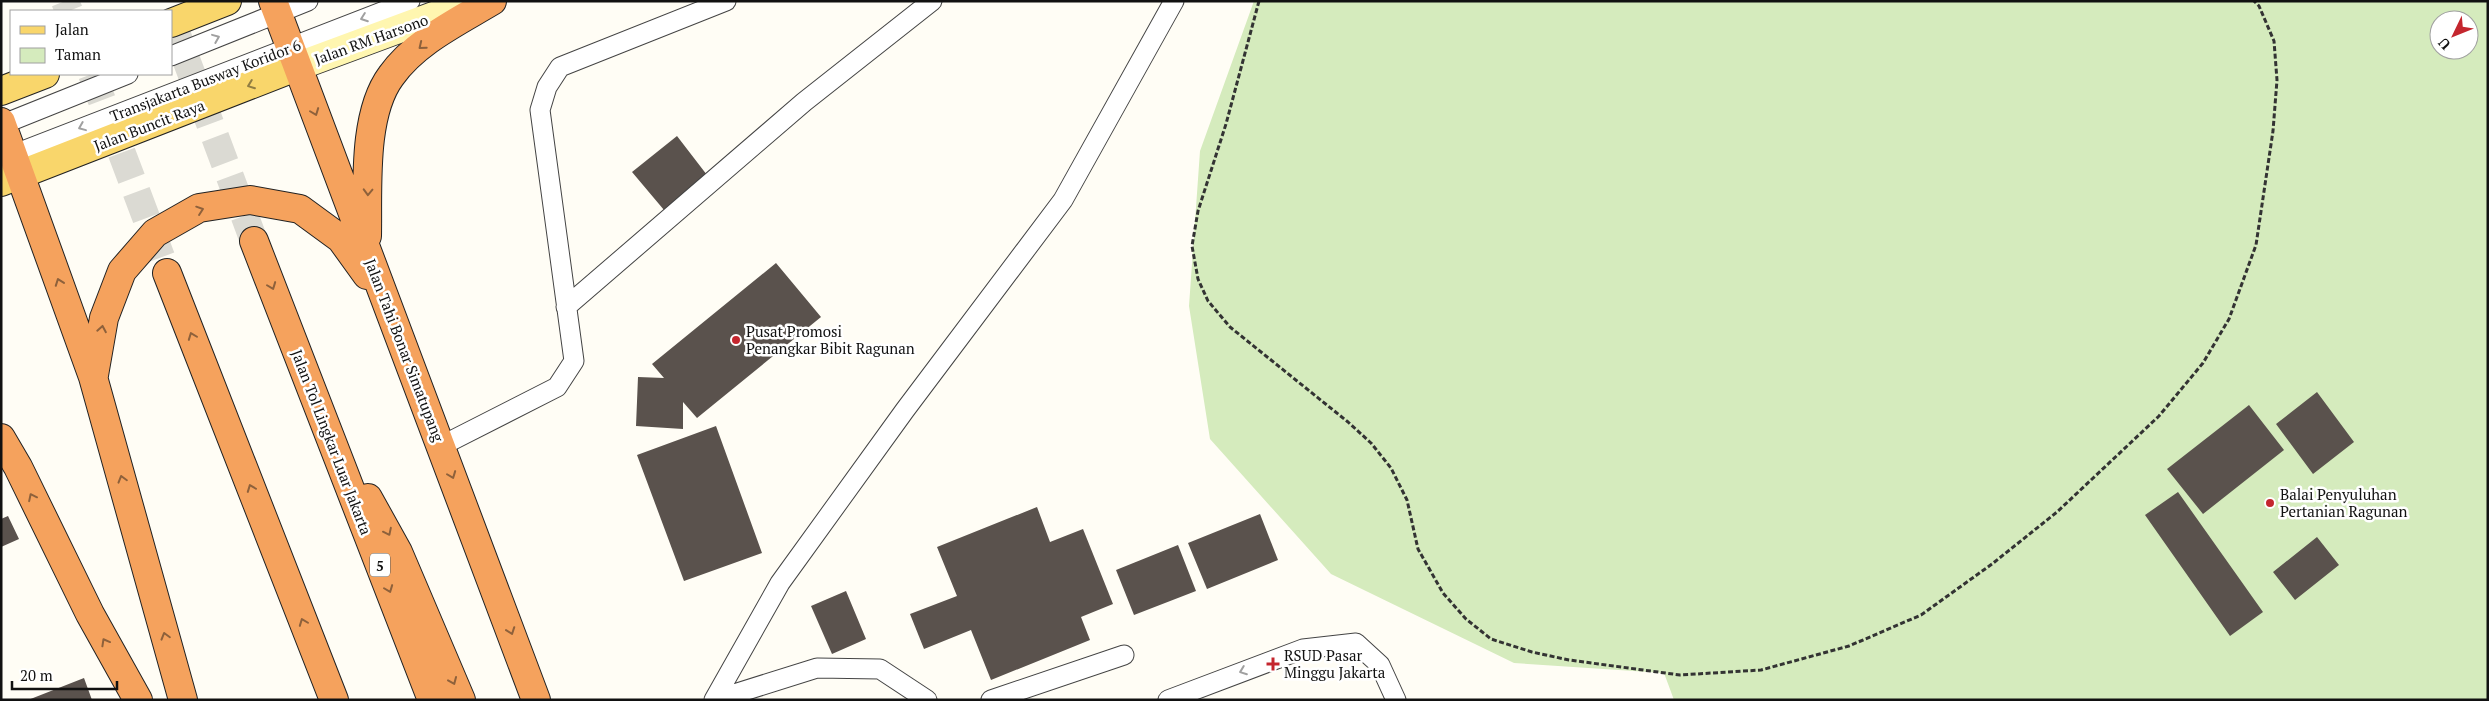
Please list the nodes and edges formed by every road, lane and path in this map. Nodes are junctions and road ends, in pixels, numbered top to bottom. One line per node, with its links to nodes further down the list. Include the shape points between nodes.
1 (227, 1): 12 (main road)
2 (308, 1): 11 (lane)
3 (410, 1): 14 (lane, Transjakarta Busway Koridor 6, one-way to 14)
4 (474, 1): 14 (main road, Jalan RM Harsono)
5 (492, 1): 21 (highway, one-way to 21, via 438,33 390,76 377,104 370,145)
6 (726, 1): 24 (lane, via 560,67 547,87 540,110)
7 (932, 1): 24 (lane, via 783,120)
8 (1174, 1): 38 (lane, via 1063,200 904,410 780,583)
9 (1259, 1): 10 (path, via 1226,124 1198,211 1192,246 1198,279 1208,301 1230,327 1348,422 1391,468 1406,500 1418,549 1443,593 1491,639 1569,660 1680,675 1761,670 1849,646 1920,615 1992,564 2057,512 2159,416 2203,363 2228,320 2256,245 2274,131 2277,80 2274,41)
10 (2254, 1)
11 (275, 7): 13 (lane, one-way to 11); 14 (highway, Jalan Tahi Bonar Simatupang)
12 (172, 24)
13 (172, 56)
14 (293, 57): 19 (main road, Jalan Buncit Raya, one-way to 19); 21 (highway, Jalan Tahi Bonar Simatupang, one-way to 21)
15 (42, 75): 17 (main road)
16 (125, 75): 18 (lane)
17 (1, 91)
18 (2, 124): 19 (highway)
19 (9, 168): 25 (highway, one-way to 19)
20 (254, 241): 26 (highway, Jalan Tol Lingkar Luar Jakarta / 5, one-way to 26)
21 (366, 247): 23 (highway, Jalan Tahi Bonar Simatupang)
22 (168, 272): 29 (highway, one-way to 22)
23 (385, 299): 25 (highway, one-way to 23, via 104,318 122,271 155,233 200,208 250,200 300,209 341,239); 28 (highway, Jalan Tahi Bonar Simatupang)
24 (566, 307): 28 (lane, via 574,361 557,387)
25 (93, 377): 32 (highway, one-way to 25)
26 (328, 430): 35 (highway, Jalan Tol Lingkar Luar Jakarta / 5, one-way to 35); 36 (highway, one-way to 36, via 387,530)
27 (1, 438): 31 (highway, one-way to 27, via 90,614)
28 (441, 446): 37 (highway, Jalan Tahi Bonar Simatupang, one-way to 37)
29 (316, 654): 33 (highway); 34 (highway)
30 (1124, 655): 40 (lane)
31 (138, 700)
32 (183, 700)
33 (324, 700)
34 (334, 700)
35 (432, 700)
36 (461, 700)
37 (536, 700)
38 (715, 700): 39 (lane, via 817,668 880,668)
39 (927, 700)
40 (991, 700)
41 (1168, 700): 42 (lane, one-way to 41, via 1380,665 1356,643 1303,649)
42 (1396, 700)

